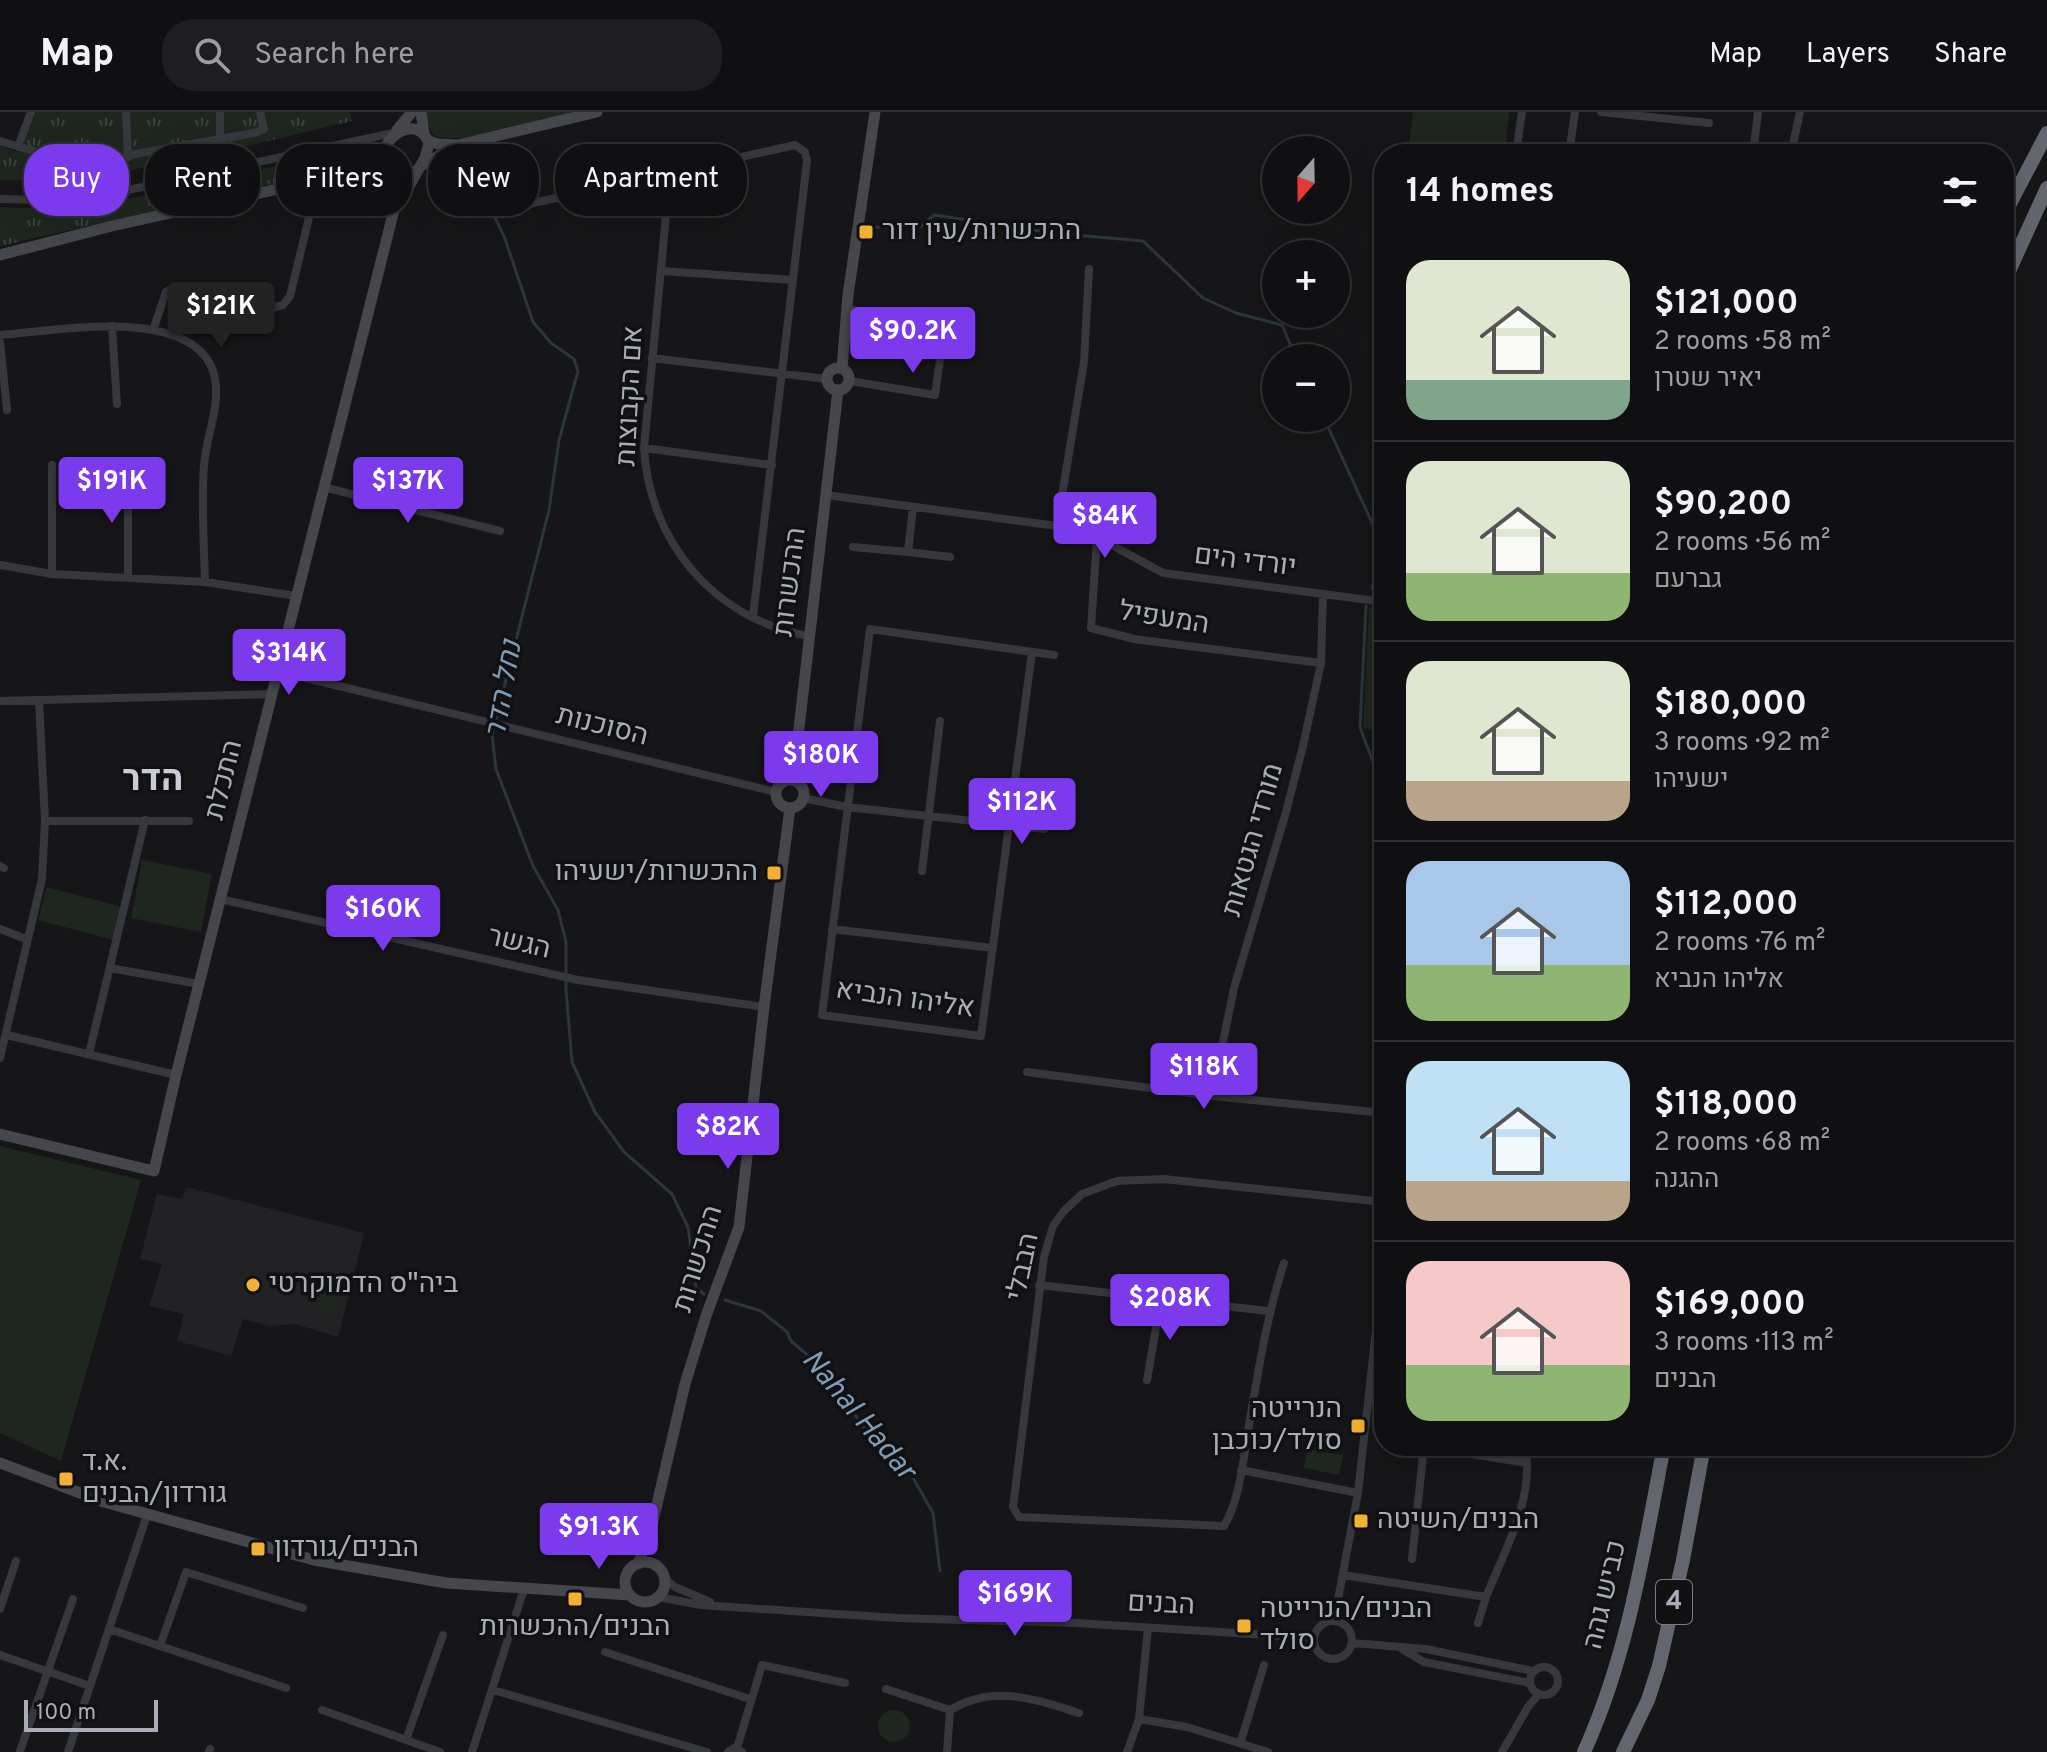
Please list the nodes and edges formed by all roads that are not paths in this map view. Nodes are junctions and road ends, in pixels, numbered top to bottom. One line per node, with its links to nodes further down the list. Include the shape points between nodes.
1 (31, 112): 30 (street)
2 (126, 112): 21 (street)
3 (220, 112): 18 (street)
4 (260, 112): 18 (street, via 264,129)
5 (412, 112): 15 (street)
6 (421, 112): 17 (street)
7 (597, 112): 25 (street)
8 (875, 112): 50 (street)
9 (1522, 112): 26 (street)
10 (1575, 112): 27 (street)
11 (1601, 112): 14 (street)
12 (1758, 112): 28 (street)
13 (1800, 112): 29 (street)
14 (1709, 123)
15 (395, 132): 17 (street, via 414,128); 20 (street); 23 (street)
16 (2047, 133): 40 (highway)
17 (426, 137): 24 (street); 35 (street, via 427,153)
18 (220, 139): 33 (street)
19 (0, 141): 30 (street)
20 (346, 143): 22 (street); 41 (street, via 105,195)
21 (127, 144)
22 (356, 144)
23 (388, 144)
24 (438, 144)
25 (462, 144)
26 (1517, 144)
27 (1570, 144)
28 (1754, 144)
29 (1793, 144)
30 (18, 147): 31 (street)
31 (24, 148)
32 (747, 156): 49 (street, via 795,145 805,152)
33 (129, 157)
34 (428, 162): 35 (street)
35 (418, 168): 36 (street); 37 (street, התכלת)
36 (412, 172)
37 (412, 179)
38 (2047, 188): 46 (highway)
39 (276, 191): 45 (street)
40 (2014, 196)
41 (0, 199)
42 (309, 216): 52 (street, via 290,296 283,305 177,286 166,292)
43 (392, 216): 67 (street, התכלת)
44 (666, 216): 48 (street, אם הקבוצות)
45 (0, 255)
46 (2014, 260)
47 (1089, 269): 70 (street, via 1084,362)
48 (662, 271): 49 (street); 55 (street, אם הקבוצות)
49 (793, 280): 57 (street)
50 (847, 309): 56 (street); 59 (street, via 945,325 935,395)
51 (112, 326): 52 (street); 53 (street); 61 (street)
52 (153, 330): 79 (street, via 187,339 200,349 215,376 204,465)
53 (0, 335)
54 (0, 342): 62 (street)
55 (652, 358): 57 (street); 63 (street, אם הקבוצות)
56 (842, 368): 58 (street, via 833,369); 59 (street)
57 (783, 375): 58 (street); 65 (street)
58 (827, 379): 60 (street)
59 (850, 381): 60 (street)
60 (838, 390): 68 (street, ההכשרות)
61 (117, 404)
62 (7, 410)
63 (644, 448): 65 (street); 83 (street, אם הקבוצות, via 656,512 679,554 714,592)
64 (52, 465): 77 (street)
65 (772, 465): 83 (street)
66 (128, 473): 78 (street)
67 (323, 487): 71 (street); 81 (street, התכלת)
68 (826, 495): 69 (street, יורדי הים); 84 (street, ההכשרות)
69 (913, 508): 70 (street, יורדי הים); 74 (street)
70 (1057, 526): 72 (street, יורדי הים)
71 (500, 531)
72 (1097, 537): 80 (street, יורדי הים, via 1163,573); 87 (street, המעפיל, via 1091,628 1134,639)
73 (853, 547): 74 (street)
74 (908, 552): 75 (street)
75 (950, 557)
76 (0, 565): 77 (street)
77 (52, 574): 78 (street)
78 (128, 576): 79 (street)
79 (205, 582): 81 (street)
80 (1323, 594): 82 (street, יורדי הים); 87 (street, מורדי הגטאות)
81 (296, 596): 88 (street, התכלת)
82 (1374, 601)
83 (753, 616): 84 (street, אם הקבוצות)
84 (809, 636): 93 (street, ההכשרות)
85 (1032, 652): 86 (street); 96 (street, אליהו הנביא, via 870,629); 102 (street, אליהו הנביא)
86 (1054, 655)
87 (1321, 663): 118 (street, מורדי הגטאות, via 1286,812 1234,988)
88 (277, 671): 89 (street, התכלת); 94 (street, הסוכנות)
89 (271, 694): 90 (street); 105 (street, התכלת)
90 (39, 700): 91 (street); 100 (street)
91 (0, 701)
92 (940, 721): 98 (street)
93 (793, 780): 94 (street, via 780,784); 95 (street, via 803,789)
94 (776, 792): 97 (street, via 781,805)
95 (803, 798): 96 (street); 97 (street)
96 (847, 807): 98 (street); 107 (street, אליהו הנביא)
97 (790, 808): 112 (street, ההכשרות)
98 (930, 816): 102 (street); 104 (street)
99 (145, 820): 100 (street); 101 (street); 110 (street)
100 (45, 821): 108 (street, via 40,889)
101 (189, 821)
102 (1009, 825): 103 (street); 109 (street, אליהו הנביא)
103 (1044, 829)
104 (922, 871)
105 (220, 899): 111 (street, התכלת); 112 (street, הגשר, via 578,980)
106 (0, 929): 108 (street)
107 (832, 929): 109 (street); 109 (street, אליהו הנביא, via 822,1015 981,1036)
108 (26, 939): 113 (street)
109 (993, 948)
110 (110, 968): 111 (street); 114 (street)
111 (199, 984): 117 (street, התכלת)
112 (764, 1007): 139 (street, ההכשרות, via 739,1227 685,1384)
113 (7, 1035): 114 (street); 115 (street)
114 (89, 1054): 117 (street)
115 (0, 1058)
116 (1027, 1072): 118 (street)
117 (176, 1075): 120 (street, התכלת, via 154,1171)
118 (1212, 1096): 119 (street)
119 (1374, 1112)
120 (0, 1134)
121 (1374, 1201): 123 (street, הבבלי, via 1163,1179 1117,1181 1082,1194 1064,1211 1053,1226)
122 (1284, 1263): 125 (street)
123 (1039, 1285): 124 (street); 136 (street, הבבלי, via 1013,1507 1019,1517 1224,1526)
124 (1161, 1299): 125 (street); 128 (street)
125 (1268, 1311): 136 (street)
126 (1374, 1355): 127 (street)
127 (1372, 1375): 137 (street)
128 (1147, 1380)
129 (1423, 1456): 140 (street)
130 (1485, 1456): 135 (street)
131 (1526, 1456): 135 (street)
132 (1662, 1456): 194 (highway, כביש גהה / 4, via 1635,1596)
133 (1702, 1456): 195 (highway, 4, via 1659,1666)
134 (0, 1463): 138 (street)
135 (1527, 1463): 151 (street, via 1520,1513)
136 (1241, 1470): 137 (street)
137 (1358, 1493): 144 (street)
138 (147, 1515): 147 (street, via 314,1560 446,1583); 159 (street)
139 (651, 1530): 142 (street, ההכשרות); 143 (street, ההכשרות)
140 (1412, 1559)
141 (16, 1561): 155 (street)
142 (638, 1564): 143 (street); 145 (street)
143 (655, 1565): 146 (street)
144 (1343, 1575): 151 (street); 156 (street)
145 (626, 1579): 148 (street); 149 (street)
146 (665, 1579): 150 (street); 153 (street, הבנים)
147 (524, 1589): 148 (street); 175 (street)
148 (583, 1593): 149 (street)
149 (630, 1595): 150 (street, via 642,1602)
150 (658, 1597): 153 (street, הבנים)
151 (1486, 1597): 157 (street)
152 (73, 1599): 169 (street)
153 (718, 1605): 158 (street, הבנים)
154 (303, 1608): 163 (street, via 186,1572)
155 (0, 1609)
156 (1334, 1621): 161 (street, via 1318,1627); 162 (street, via 1350,1630)
157 (1478, 1623)
158 (1148, 1628): 161 (street, הבנים); 181 (street)
159 (109, 1629): 163 (street); 172 (street)
160 (443, 1635): 182 (street)
161 (1314, 1638): 162 (street, via 1321,1655 1334,1659 1346,1654)
162 (1352, 1643): 164 (street)
163 (160, 1646): 173 (street)
164 (1402, 1649): 168 (street); 171 (street, via 1424,1662)
165 (605, 1652): 177 (street)
166 (0, 1655): 169 (street)
167 (1264, 1665): 183 (street)
168 (1533, 1671): 171 (street); 176 (street, via 1551,1668 1559,1680 1553,1692)
169 (48, 1672): 172 (street); 184 (street)
170 (845, 1683): 177 (street, via 762,1665)
171 (1530, 1683): 176 (street)
172 (90, 1686): 186 (street)
173 (286, 1688)
174 (886, 1689): 179 (street)
175 (493, 1690): 188 (street); 189 (street)
176 (1539, 1694): 193 (street)
177 (750, 1699): 185 (street)
178 (322, 1710): 182 (street)
179 (950, 1710): 180 (street, via 984,1695 1030,1697); 190 (street)
180 (1079, 1713)
181 (1139, 1719): 183 (street); 191 (street)
182 (406, 1740): 187 (street)
183 (1241, 1741): 192 (street)
184 (20, 1751)
185 (736, 1751)
186 (68, 1752)
187 (440, 1752)
188 (472, 1752)
189 (707, 1752)
190 (947, 1752)
191 (1127, 1752)
192 (1268, 1752)
193 (1502, 1752)
194 (1584, 1752)
195 (1623, 1752)

